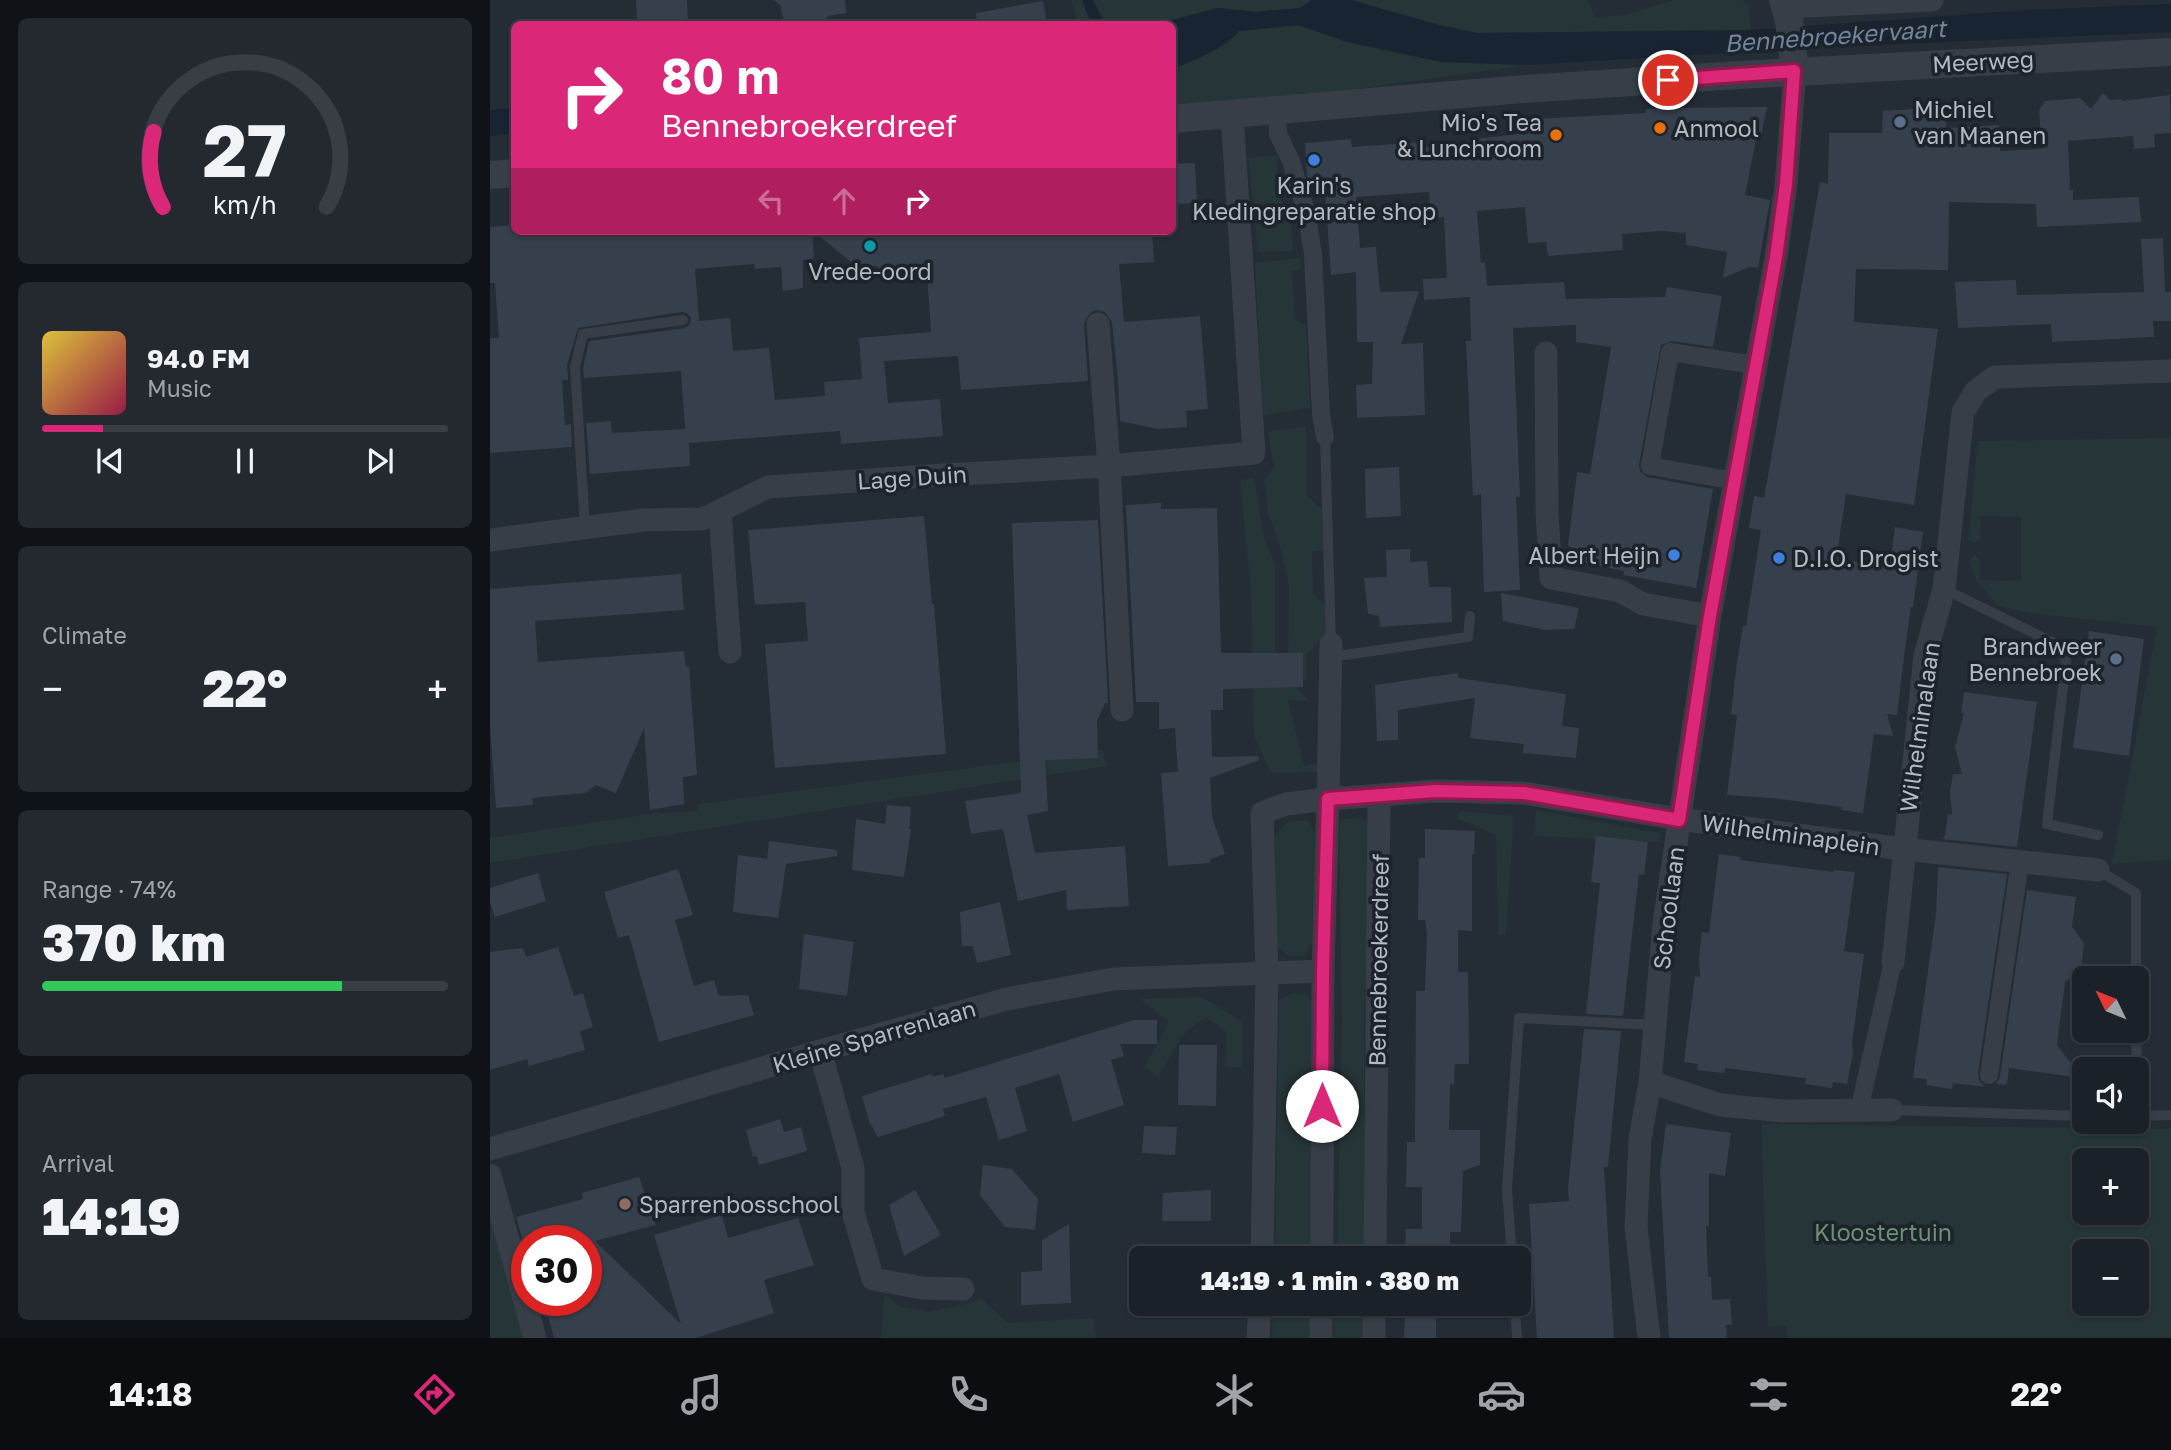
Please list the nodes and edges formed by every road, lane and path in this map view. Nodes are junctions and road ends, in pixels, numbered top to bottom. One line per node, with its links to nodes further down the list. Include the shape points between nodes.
1 (1932, 0): 2 (street)
2 (1785, 9): 4 (street)
3 (2171, 52): 4 (street, Meerweg)
4 (1793, 62): 5 (street, Meerweg); 13 (street, Schoollaan, via 1786,184)
5 (1277, 110): 6 (street, Meerweg); 15 (street, via 1278,134 1306,211 1313,254)
6 (1232, 114): 7 (street, Meerweg); 16 (street, Lage Duin, via 1254,453)
7 (1176, 119)
8 (511, 173): 9 (street)
9 (490, 175)
10 (683, 320): 19 (lane, via 583,334 575,367)
11 (1098, 324): 16 (street)
12 (1546, 353): 22 (street, via 1550,578 1619,591 1643,604)
13 (1755, 365): 17 (street, Schoollaan); 17 (street, via 1670,352 1650,466)
14 (2171, 371): 21 (street, Wilhelminalaan, via 1995,377 1976,391 1964,412)
15 (1325, 438): 24 (lane)
16 (1109, 466): 18 (street, Lage Duin, via 768,487); 26 (street)
17 (1735, 481): 22 (street, Schoollaan)
18 (720, 511): 19 (street, Lage Duin, via 703,519); 25 (street)
19 (586, 527): 20 (street, Lage Duin)
20 (490, 540)
21 (1944, 589): 30 (lane, via 2054,643 2066,660 2047,824); 31 (street, Wilhelminalaan, via 1925,656)
22 (1710, 616): 29 (street, Schoollaan)
23 (1470, 617): 24 (lane, via 1468,637)
24 (1331, 650): 28 (street)
25 (730, 652)
26 (1122, 710)
27 (1379, 796): 28 (street); 29 (street, Wilhelminaplein, via 1435,791 1524,793); 51 (street, Bennebroekerdreef)
28 (1328, 799): 36 (street); 37 (street, via 1286,804 1262,813)
29 (1679, 820): 31 (street, Wilhelminaplein); 38 (street, Schoollaan)
30 (2098, 835)
31 (1903, 849): 32 (street); 34 (street, Wilhelminalaan)
32 (2020, 862): 33 (street); 40 (street)
33 (2098, 870): 35 (lane, via 2136,894)
34 (1893, 961): 42 (street, Wilhelminalaan)
35 (2136, 966)
36 (1323, 971): 37 (street); 50 (street)
37 (1267, 974): 39 (street, Kleine Sparrenlaan, via 1113,979 1007,999); 49 (street)
38 (1654, 1025): 41 (street, Schoollaan); 52 (lane, via 1519,1018 1507,1189)
39 (820, 1051): 47 (street, Kleine Sparrenlaan); 53 (street, via 853,1168 853,1212 873,1279 922,1288)
40 (1989, 1075)
41 (1650, 1082): 43 (street, via 1720,1105 1783,1111); 63 (street, Schoollaan, via 1640,1139 1636,1227)
42 (1862, 1097)
43 (1892, 1110): 45 (lane)
44 (2171, 1115): 46 (lane)
45 (2072, 1116)
46 (2149, 1116)
47 (490, 1149)
48 (490, 1175): 58 (street)
49 (1262, 1246)
50 (1322, 1246)
51 (1375, 1246)
52 (1511, 1246)
53 (963, 1289)
54 (1259, 1316): 59 (street)
55 (1321, 1316): 60 (street)
56 (1374, 1316): 61 (street)
57 (1516, 1316): 62 (lane)
58 (535, 1338)
59 (1258, 1338)
60 (1321, 1338)
61 (1374, 1338)
62 (1517, 1338)
63 (1649, 1338)

